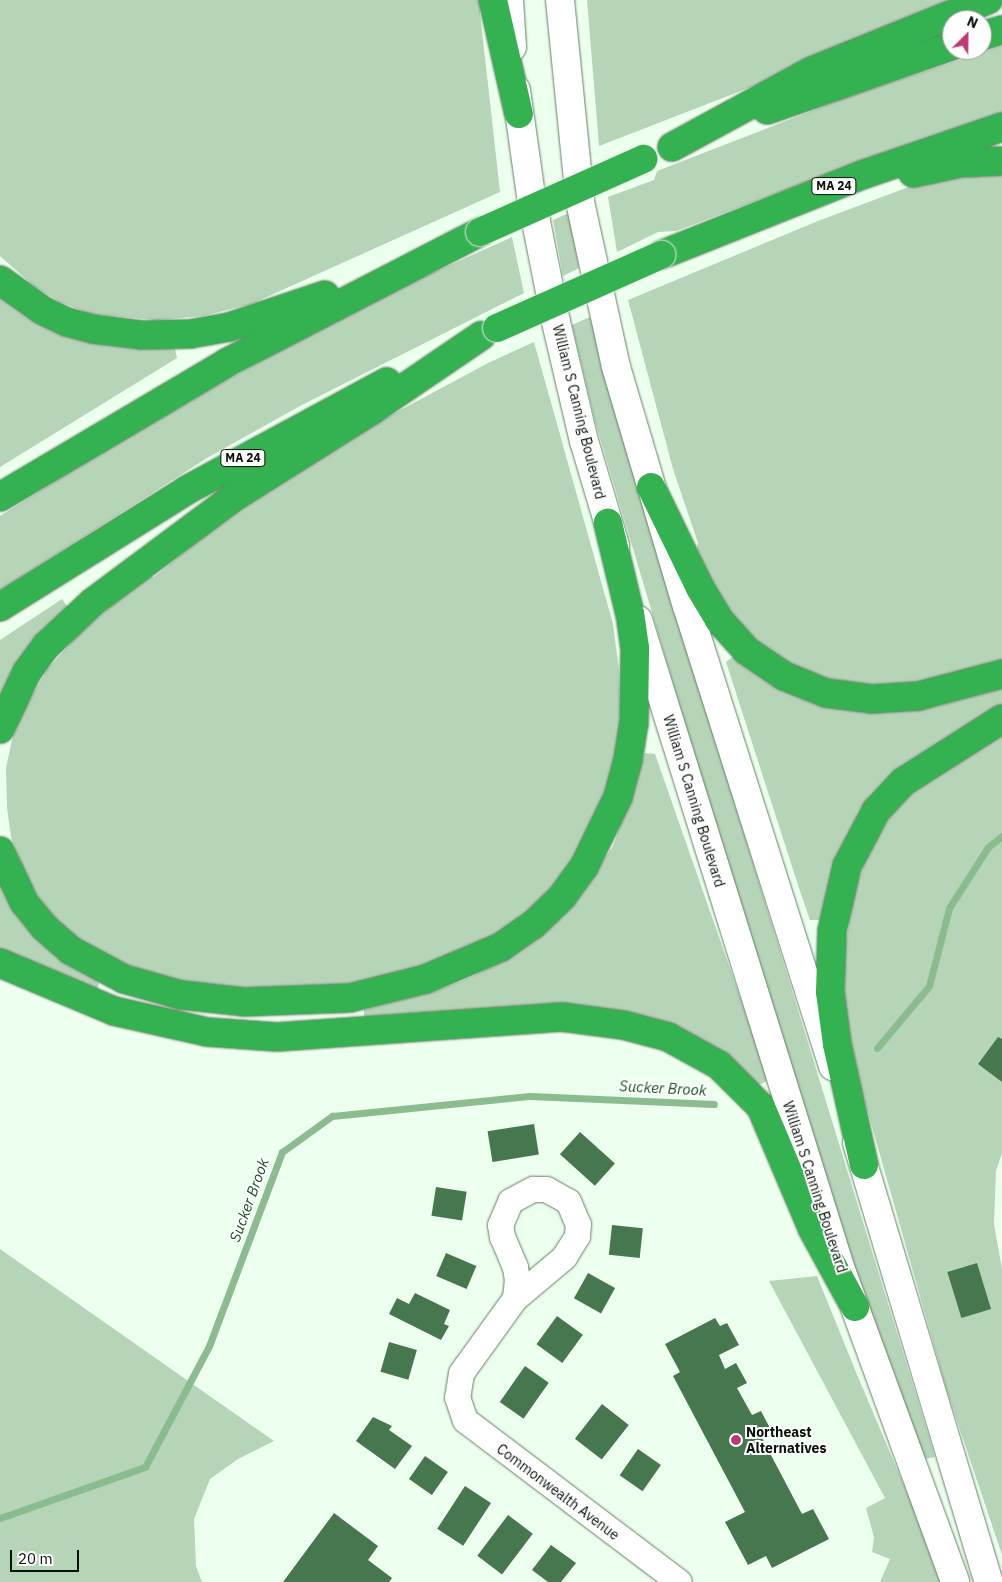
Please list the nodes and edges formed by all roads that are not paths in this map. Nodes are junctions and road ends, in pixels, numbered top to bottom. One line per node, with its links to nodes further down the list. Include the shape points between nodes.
1 (493, 0): 6 (highway)
2 (509, 0): 6 (main road, William S Canning Boulevard)
3 (560, 0): 14 (main road, via 574,162 588,244 616,367)
4 (988, 0): 8 (highway, via 812,71)
5 (942, 50): 8 (highway)
6 (519, 114): 16 (main road, William S Canning Boulevard, via 558,330 584,441)
7 (1002, 127): 11 (highway, MA 24, via 865,174)
8 (672, 147): 10 (highway, bridge)
9 (1002, 161): 11 (highway, via 960,163 907,174)
10 (445, 248): 12 (highway, via 343,289 242,322 166,336 118,333 67,322 42,310); 15 (highway, via 219,366)
11 (665, 253): 13 (highway, MA 24, bridge)
12 (0, 280)
13 (489, 332): 17 (highway, MA 24, via 259,449); 20 (highway, via 234,497 86,606 46,646 27,672)
14 (651, 487): 18 (highway, via 700,588 720,620 747,651 784,676 826,693 894,699 946,691); 23 (main road)
15 (0, 497)
16 (608, 523): 21 (highway, via 635,648 634,723 628,760 618,797 584,867 562,897 533,925 501,947 426,979 350,998 261,1003 181,995 124,979 70,950 44,927 24,902); 25 (main road, William S Canning Boulevard, via 755,1001)
17 (0, 607)
18 (1002, 674)
19 (1002, 719): 23 (highway, via 902,782 865,827 845,873 832,931 830,992 837,1044)
20 (0, 729)
21 (0, 851)
22 (0, 963): 25 (highway, via 114,1011 207,1032 286,1037 562,1017 623,1024 668,1037 719,1065 761,1107 809,1220)
23 (864, 1165): 28 (main road)
24 (515, 1298): 26 (street, Commonwealth Avenue, via 466,1366 457,1389 461,1413 475,1431)
25 (855, 1307): 27 (main road, William S Canning Boulevard)
26 (679, 1582)
27 (955, 1582)
28 (989, 1582)

